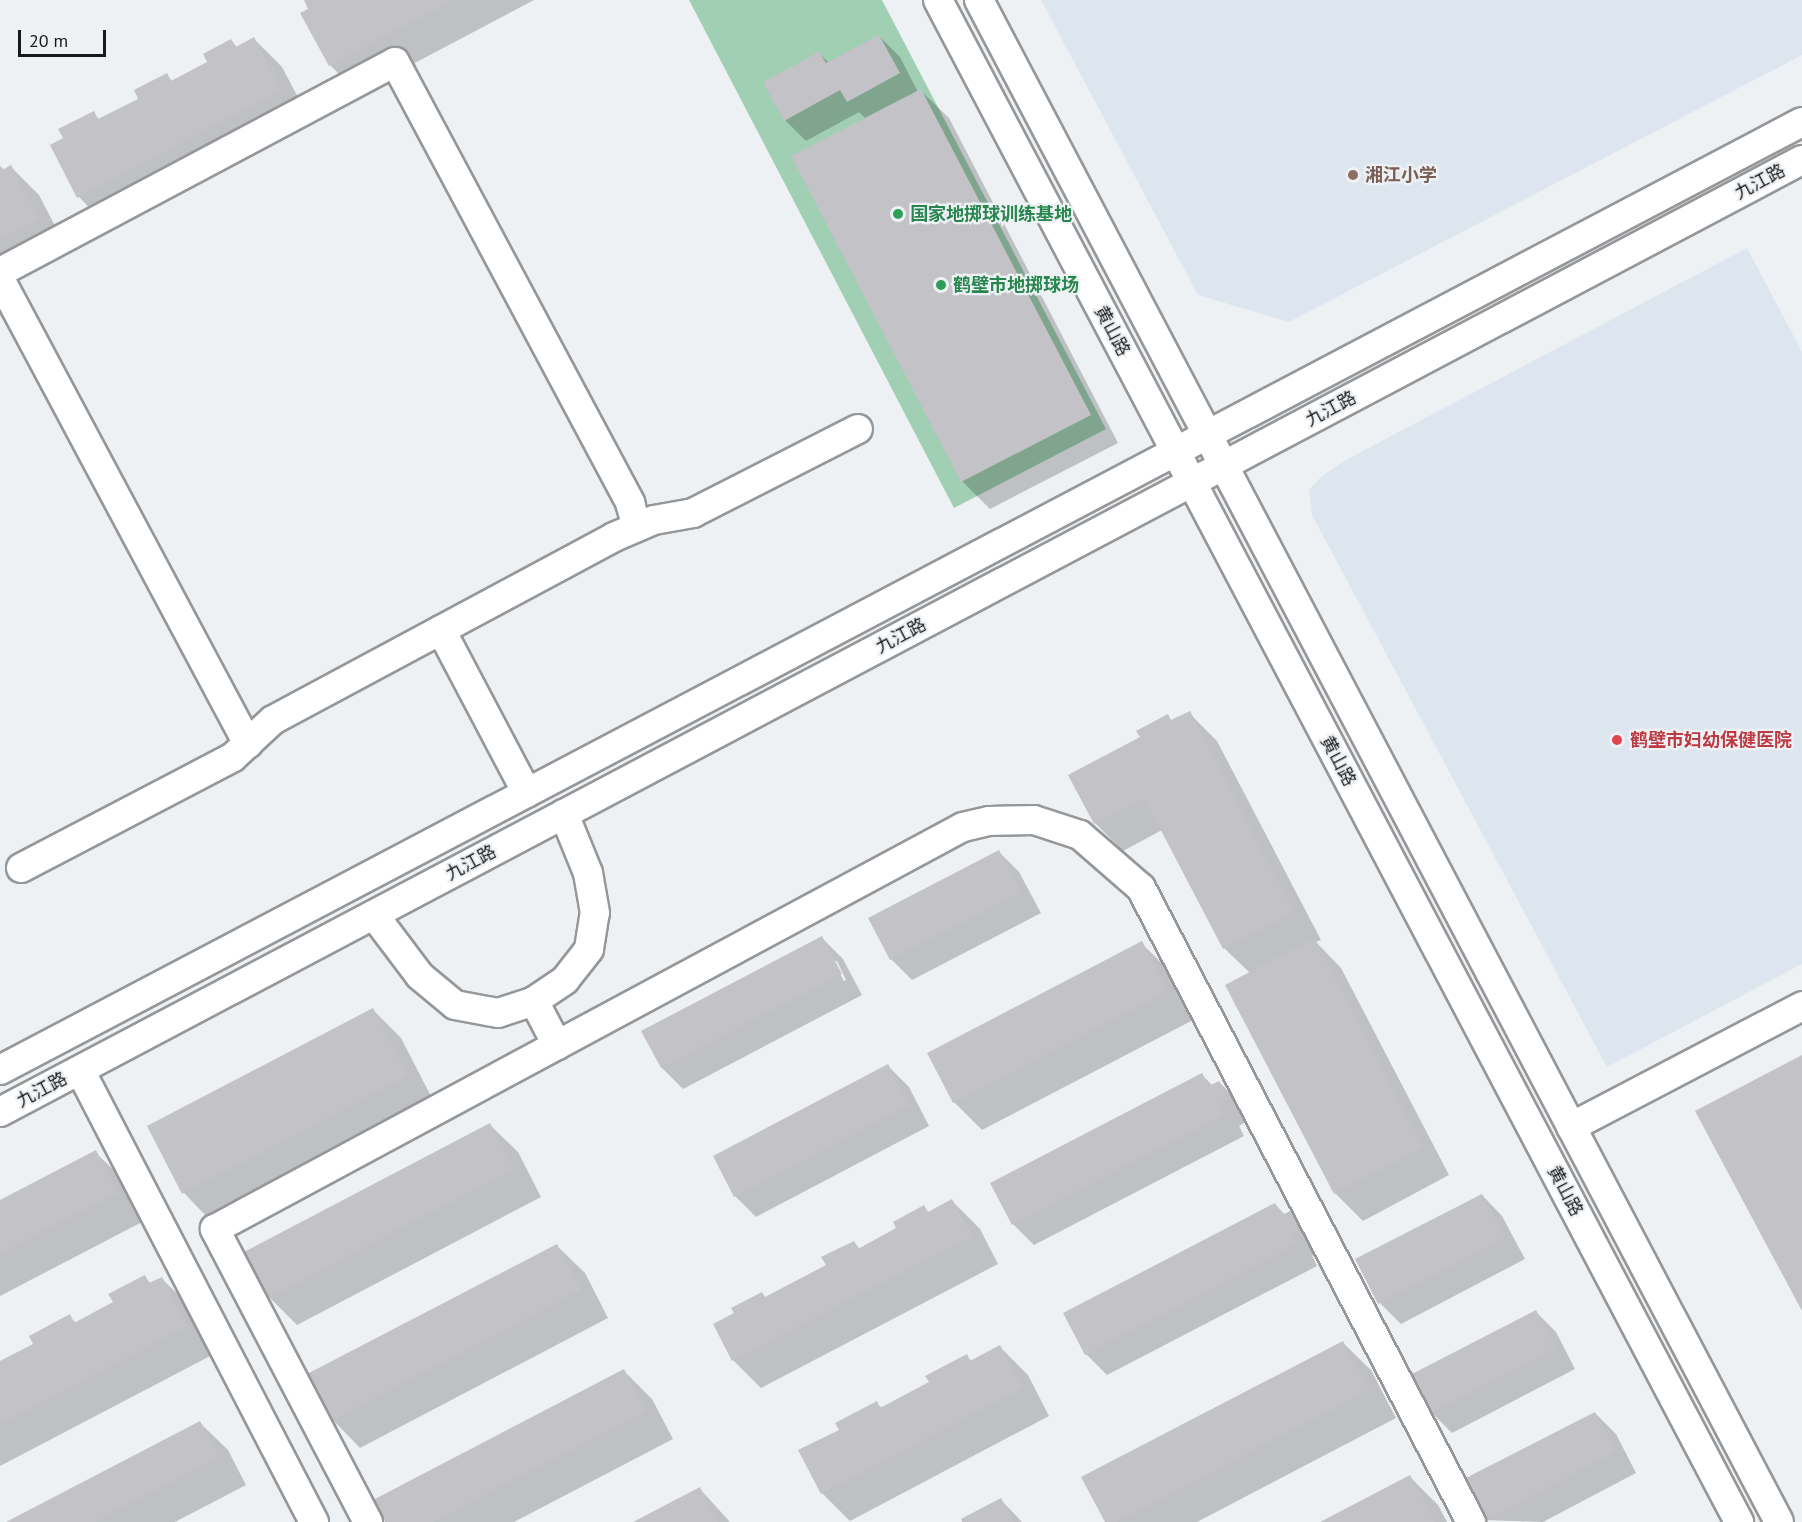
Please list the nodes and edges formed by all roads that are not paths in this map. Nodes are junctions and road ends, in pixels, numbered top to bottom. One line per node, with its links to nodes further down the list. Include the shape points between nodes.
1 (938, 0): 9 (street, 黄山路)
2 (979, 0): 8 (street, 黄山路)
3 (1802, 122): 8 (street, 九江路)
4 (1802, 160): 10 (street, 九江路)
5 (0, 272): 12 (street, via 395,62 630,503)
6 (0, 279): 14 (street)
7 (858, 429): 12 (street, via 693,513)
8 (1208, 434): 9 (street, 九江路); 10 (street, 黄山路)
9 (1175, 452): 11 (street, 黄山路); 15 (street, 九江路)
10 (1224, 465): 11 (street, 九江路); 25 (street, 黄山路)
11 (1192, 483): 16 (street, 九江路); 29 (street, 黄山路)
12 (637, 527): 13 (street)
13 (441, 630): 14 (street, via 273,720); 15 (street)
14 (248, 744): 17 (street, via 233,757)
15 (526, 793): 22 (street, 九江路)
16 (564, 814): 18 (street, 九江路); 19 (street, via 588,873 595,912 589,949 566,980)
17 (21, 868)
18 (374, 915): 19 (street, via 420,976 455,1005 498,1013); 23 (street, 九江路)
19 (534, 1001): 21 (street)
20 (1802, 1006): 25 (street)
21 (557, 1045): 27 (street, via 214,1229); 28 (street, via 963,827 989,821 1034,820 1080,835 1141,888)
22 (0, 1070)
23 (80, 1070): 24 (street, 九江路); 26 (street)
24 (0, 1112)
25 (1571, 1127): 30 (street, 黄山路)
26 (314, 1522)
27 (368, 1522)
28 (1471, 1522)
29 (1738, 1522)
30 (1779, 1522)

